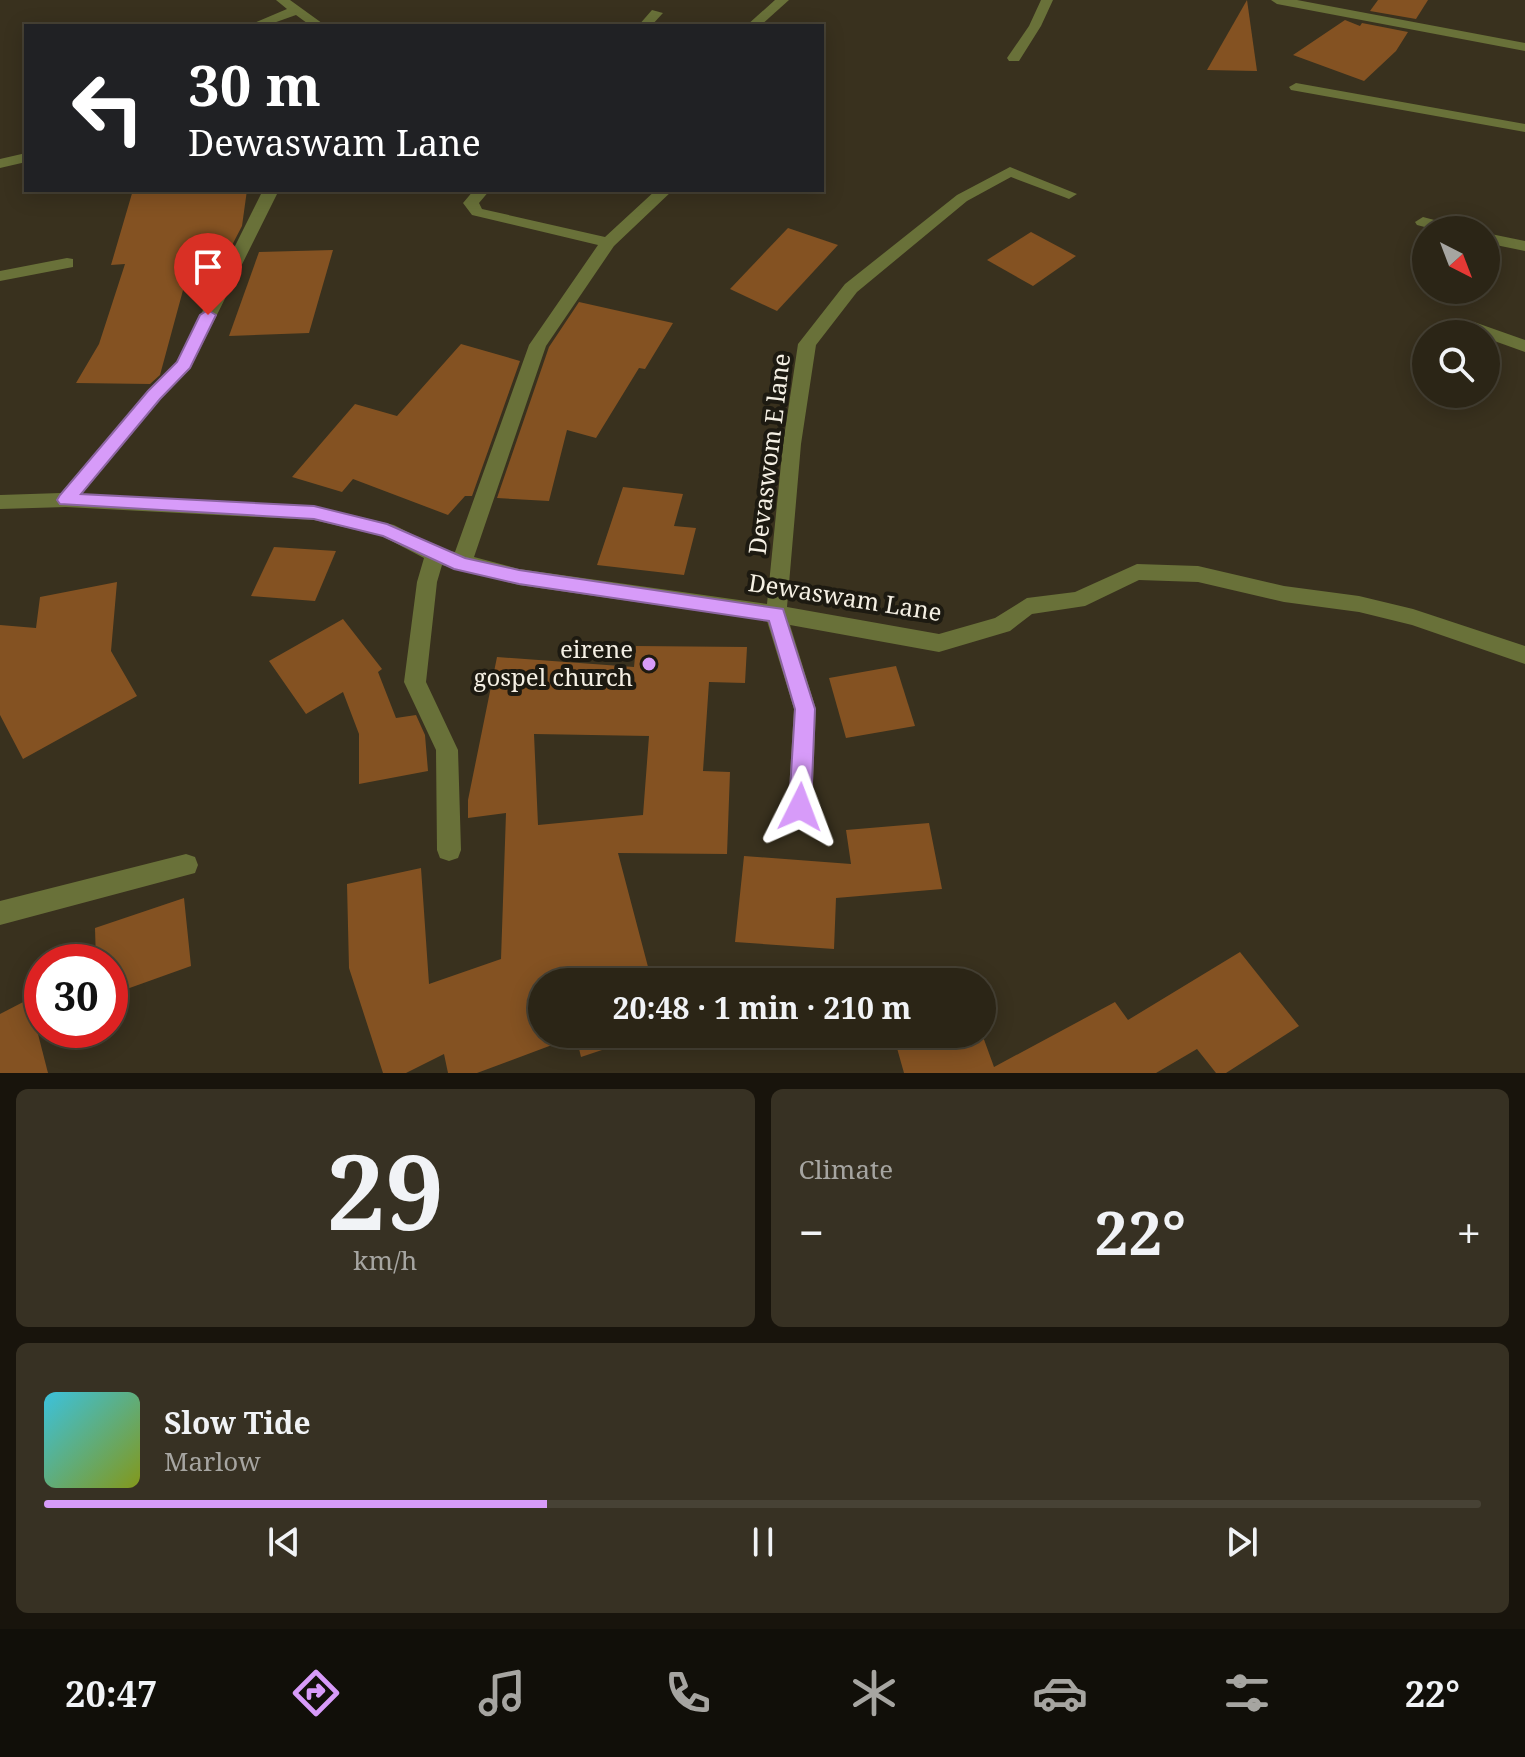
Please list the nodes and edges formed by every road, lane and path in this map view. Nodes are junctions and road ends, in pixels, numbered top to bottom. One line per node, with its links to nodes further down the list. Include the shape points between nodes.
1 (282, 0): 5 (street)
2 (783, 0): 10 (street)
3 (1047, 0): 12 (street)
4 (1277, 0): 11 (street)
5 (295, 11): 7 (street); 8 (street)
6 (657, 13): 9 (street)
7 (259, 24)
8 (317, 24)
9 (646, 24)
10 (754, 24)
11 (1525, 47)
12 (1014, 58)
13 (1296, 87): 14 (street)
14 (1525, 128)
15 (24, 158): 16 (street)
16 (0, 164)
17 (270, 192): 28 (street, via 184,365)
18 (480, 192): 22 (street, via 471,203 477,212)
19 (663, 192): 22 (street)
20 (1069, 194): 32 (street, Devaswom E lane, via 1010,171 962,198 851,288 807,344)
21 (1500, 241): 23 (street)
22 (608, 243): 31 (street, via 538,345)
23 (1525, 246)
24 (67, 263): 25 (street)
25 (0, 276)
26 (1500, 337): 27 (street)
27 (1525, 346)
28 (66, 500): 29 (street, Dewaswam Lane); 30 (street, Dewaswam Lane, via 314,513 387,530)
29 (0, 502)
30 (435, 555): 31 (street, Dewaswam Lane); 35 (street, via 415,682 447,750)
31 (461, 564): 32 (street, Dewaswam Lane)
32 (776, 614): 33 (street, Dewaswam Lane, via 939,643 1002,625 1027,606 1078,600 1145,571 1198,574 1372,607); 34 (street, via 805,709)
33 (1525, 655)
34 (800, 807)
35 (449, 850)
36 (186, 865): 37 (street)
37 (1, 913)

